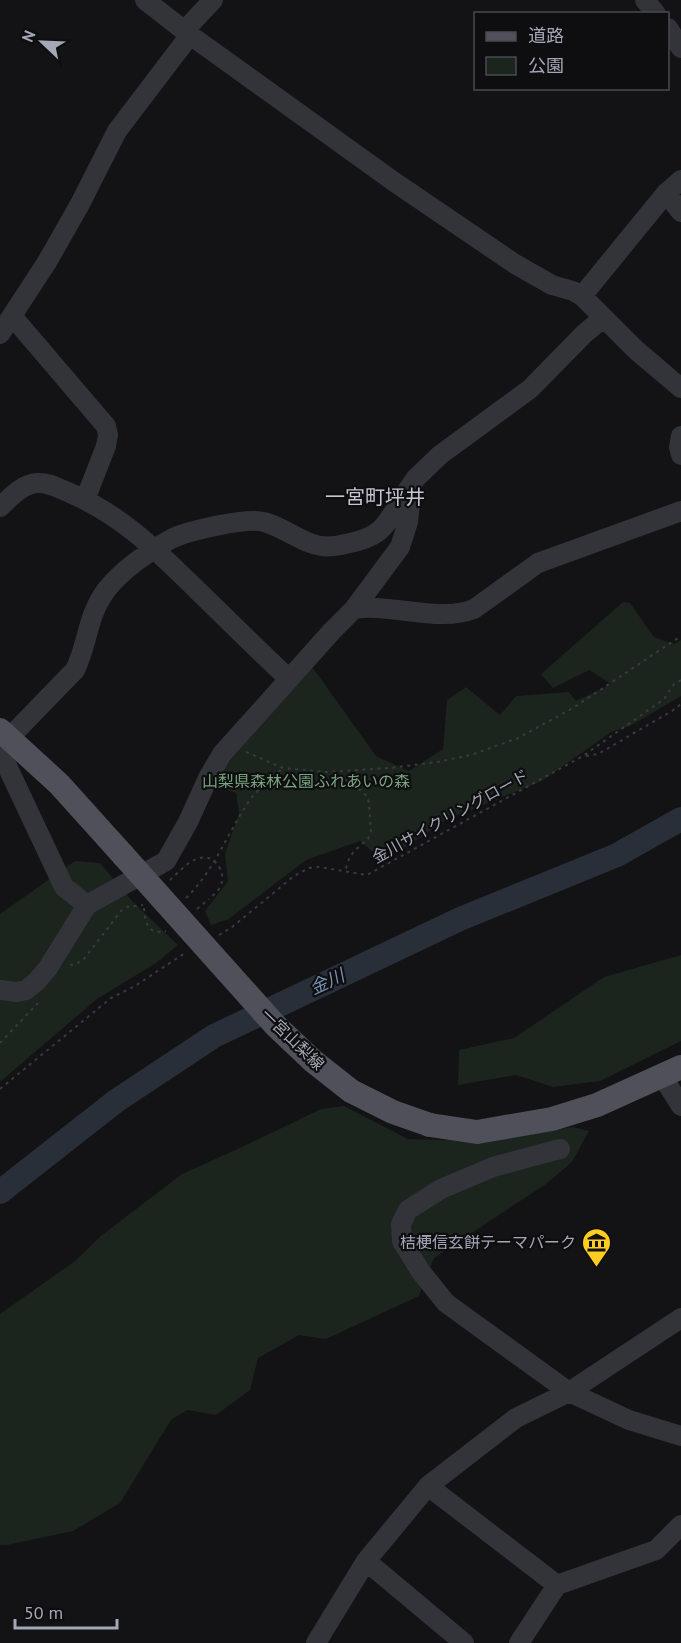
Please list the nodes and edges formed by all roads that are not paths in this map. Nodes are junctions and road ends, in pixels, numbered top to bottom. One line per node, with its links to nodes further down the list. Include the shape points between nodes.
1 (145, 0): 6 (street)
2 (213, 0): 6 (street)
3 (645, 0): 4 (street)
4 (654, 12)
5 (669, 30): 7 (street)
6 (187, 33): 11 (street, via 393,182 515,264 552,285); 12 (street, via 117,131 47,262)
7 (681, 48)
8 (681, 180): 9 (street)
9 (666, 194): 10 (street); 11 (street)
10 (681, 212)
11 (582, 296): 13 (street)
12 (12, 315): 14 (street); 19 (street, via 106,426 106,446)
13 (603, 318): 15 (street); 18 (street, via 531,389 440,455)
14 (0, 334)
15 (681, 388)
16 (681, 436): 17 (street)
17 (681, 455)
18 (405, 494): 22 (street, via 385,526 363,541 319,546 263,522 243,521 173,538); 23 (street, via 410,503 400,547)
19 (85, 500): 20 (street, via 50,484 38,483 16,492); 22 (street, via 111,514)
20 (0, 507)
21 (681, 511): 23 (street, via 538,563 463,614)
22 (154, 549): 24 (street); 25 (street, via 117,577 105,592 92,614 75,669)
23 (354, 609): 24 (street)
24 (289, 679): 26 (street, via 222,754 166,861)
25 (3, 740): 26 (street, via 64,887); 28 (main road, 一宮山梨線, bridge, via 59,784 123,855 153,898 276,1026 351,1091 393,1112 430,1125 477,1132 552,1119 597,1105)
26 (87, 905): 27 (street, via 36,982 26,990)
27 (0, 990)
28 (672, 1071): 29 (street)
29 (681, 1106)
30 (560, 1149): 32 (street, via 493,1167 441,1189 408,1210 401,1224 402,1241 446,1303)
31 (681, 1318): 32 (street)
32 (569, 1392): 33 (street, via 629,1420); 34 (street, via 516,1418)
33 (681, 1436)
34 (428, 1486): 36 (street); 37 (street)
35 (681, 1526): 37 (street, via 656,1550)
36 (366, 1561): 38 (street); 39 (street)
37 (557, 1585): 40 (street)
38 (316, 1643)
39 (464, 1643)
40 (519, 1643)

